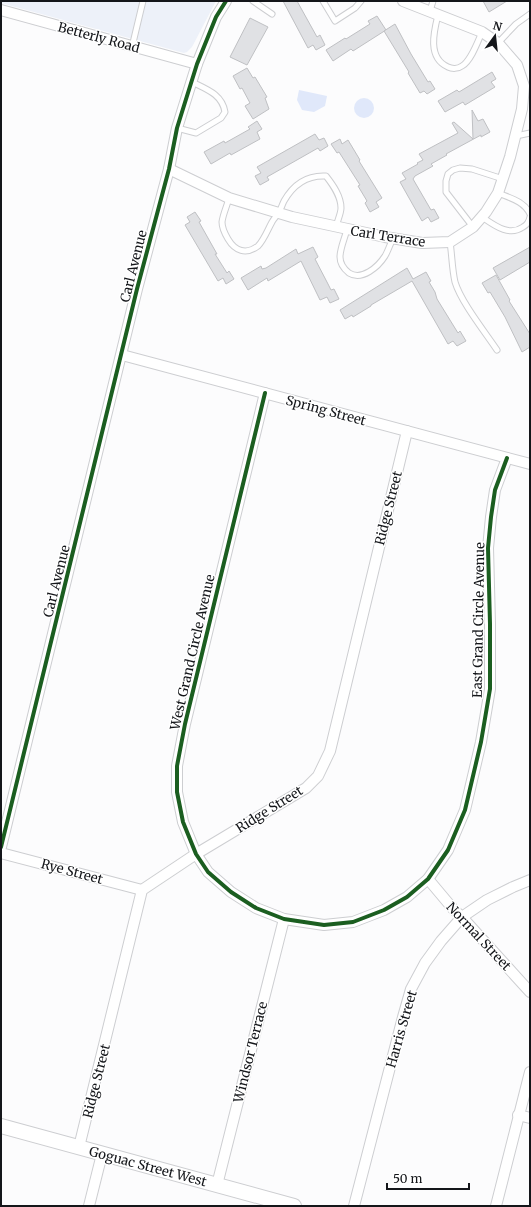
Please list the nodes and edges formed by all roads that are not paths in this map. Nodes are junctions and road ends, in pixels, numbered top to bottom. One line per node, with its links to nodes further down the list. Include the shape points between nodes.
1 (143, 1): 14 (lane)
2 (226, 1): 15 (street, Carl Avenue, via 216,17)
3 (253, 1): 10 (lane)
4 (323, 1): 5 (lane, via 335,21)
5 (361, 1)
6 (403, 1): 9 (street)
7 (433, 1): 9 (lane)
8 (1, 10): 14 (street, Betterly Road)
9 (434, 13): 12 (street); 12 (lane, via 433,45 436,55 440,62 453,69 463,66)
10 (272, 14)
11 (530, 14): 13 (lane)
12 (482, 32): 13 (street)
13 (498, 43): 17 (street, via 518,65)
14 (132, 47): 15 (street, Betterly Road)
15 (197, 64): 16 (street, Carl Avenue)
16 (192, 82): 18 (street, Carl Avenue); 18 (lane, via 215,93 225,112 221,118 196,133)
17 (527, 87): 20 (street)
18 (177, 128): 21 (street, Carl Avenue)
19 (530, 133): 20 (lane)
20 (516, 136): 22 (street)
21 (169, 169): 24 (street, Carl Terrace); 35 (street, Carl Avenue)
22 (503, 179): 23 (street); 30 (lane, via 472,169 460,168 448,174 446,192)
23 (498, 193): 26 (lane, via 519,202); 27 (street)
24 (229, 198): 25 (street, Carl Terrace); 25 (lane, via 222,222 225,233 236,249 251,250 259,245)
25 (279, 213): 29 (street, Carl Terrace); 29 (lane, via 294,188 307,178 316,175 326,176 339,197 341,208)
26 (530, 214)
27 (482, 217): 28 (lane, via 511,232 525,226); 30 (street)
28 (530, 217)
29 (336, 227): 31 (street, Carl Terrace)
30 (473, 227): 33 (street)
31 (347, 229): 32 (street, Carl Terrace); 32 (lane, via 340,256 346,271 352,275 371,271 385,255)
32 (393, 239): 33 (street, Carl Terrace, via 422,243)
33 (450, 242): 34 (lane, via 457,287)
34 (498, 350)
35 (122, 355): 36 (street, Spring Street); 40 (street, Carl Avenue)
36 (265, 393): 37 (street, Spring Street); 42 (street, West Grand Circle Avenue, via 177,766 177,792 183,822)
37 (406, 431): 38 (street, Spring Street); 42 (street, Ridge Street, via 330,751 318,776 306,788)
38 (507, 458): 39 (street, Spring Street); 43 (street, East Grand Circle Avenue, via 495,490 490,517 490,689 481,742 465,810 448,850)
39 (530, 464)
40 (1, 847)
41 (1, 853): 45 (street, Rye Street)
42 (196, 854): 45 (street, Ridge Street); 47 (street, West Grand Circle Avenue, via 208,872 231,892 256,908)
43 (428, 879): 46 (street, Normal Street); 47 (street, East Grand Circle Avenue, via 407,898 353,922 324,925)
44 (530, 880): 46 (street, Harris Street, via 487,900)
45 (142, 890): 53 (street, Ridge Street)
46 (462, 917): 48 (street, Normal Street); 58 (street, Harris Street, via 441,941 411,989)
47 (284, 919): 55 (street, Windsor Terrace)
48 (530, 992)
49 (530, 1072): 50 (street)
50 (518, 1115): 51 (street); 59 (street)
51 (530, 1118)
52 (1, 1126): 53 (street, Goguac Street West)
53 (79, 1147): 54 (street, Goguac Street West)
54 (102, 1154): 55 (street, Goguac Street West); 56 (street)
55 (216, 1185): 57 (street, Goguac Street West)
56 (89, 1206)
57 (294, 1206)
58 (354, 1206)
59 (496, 1206)

